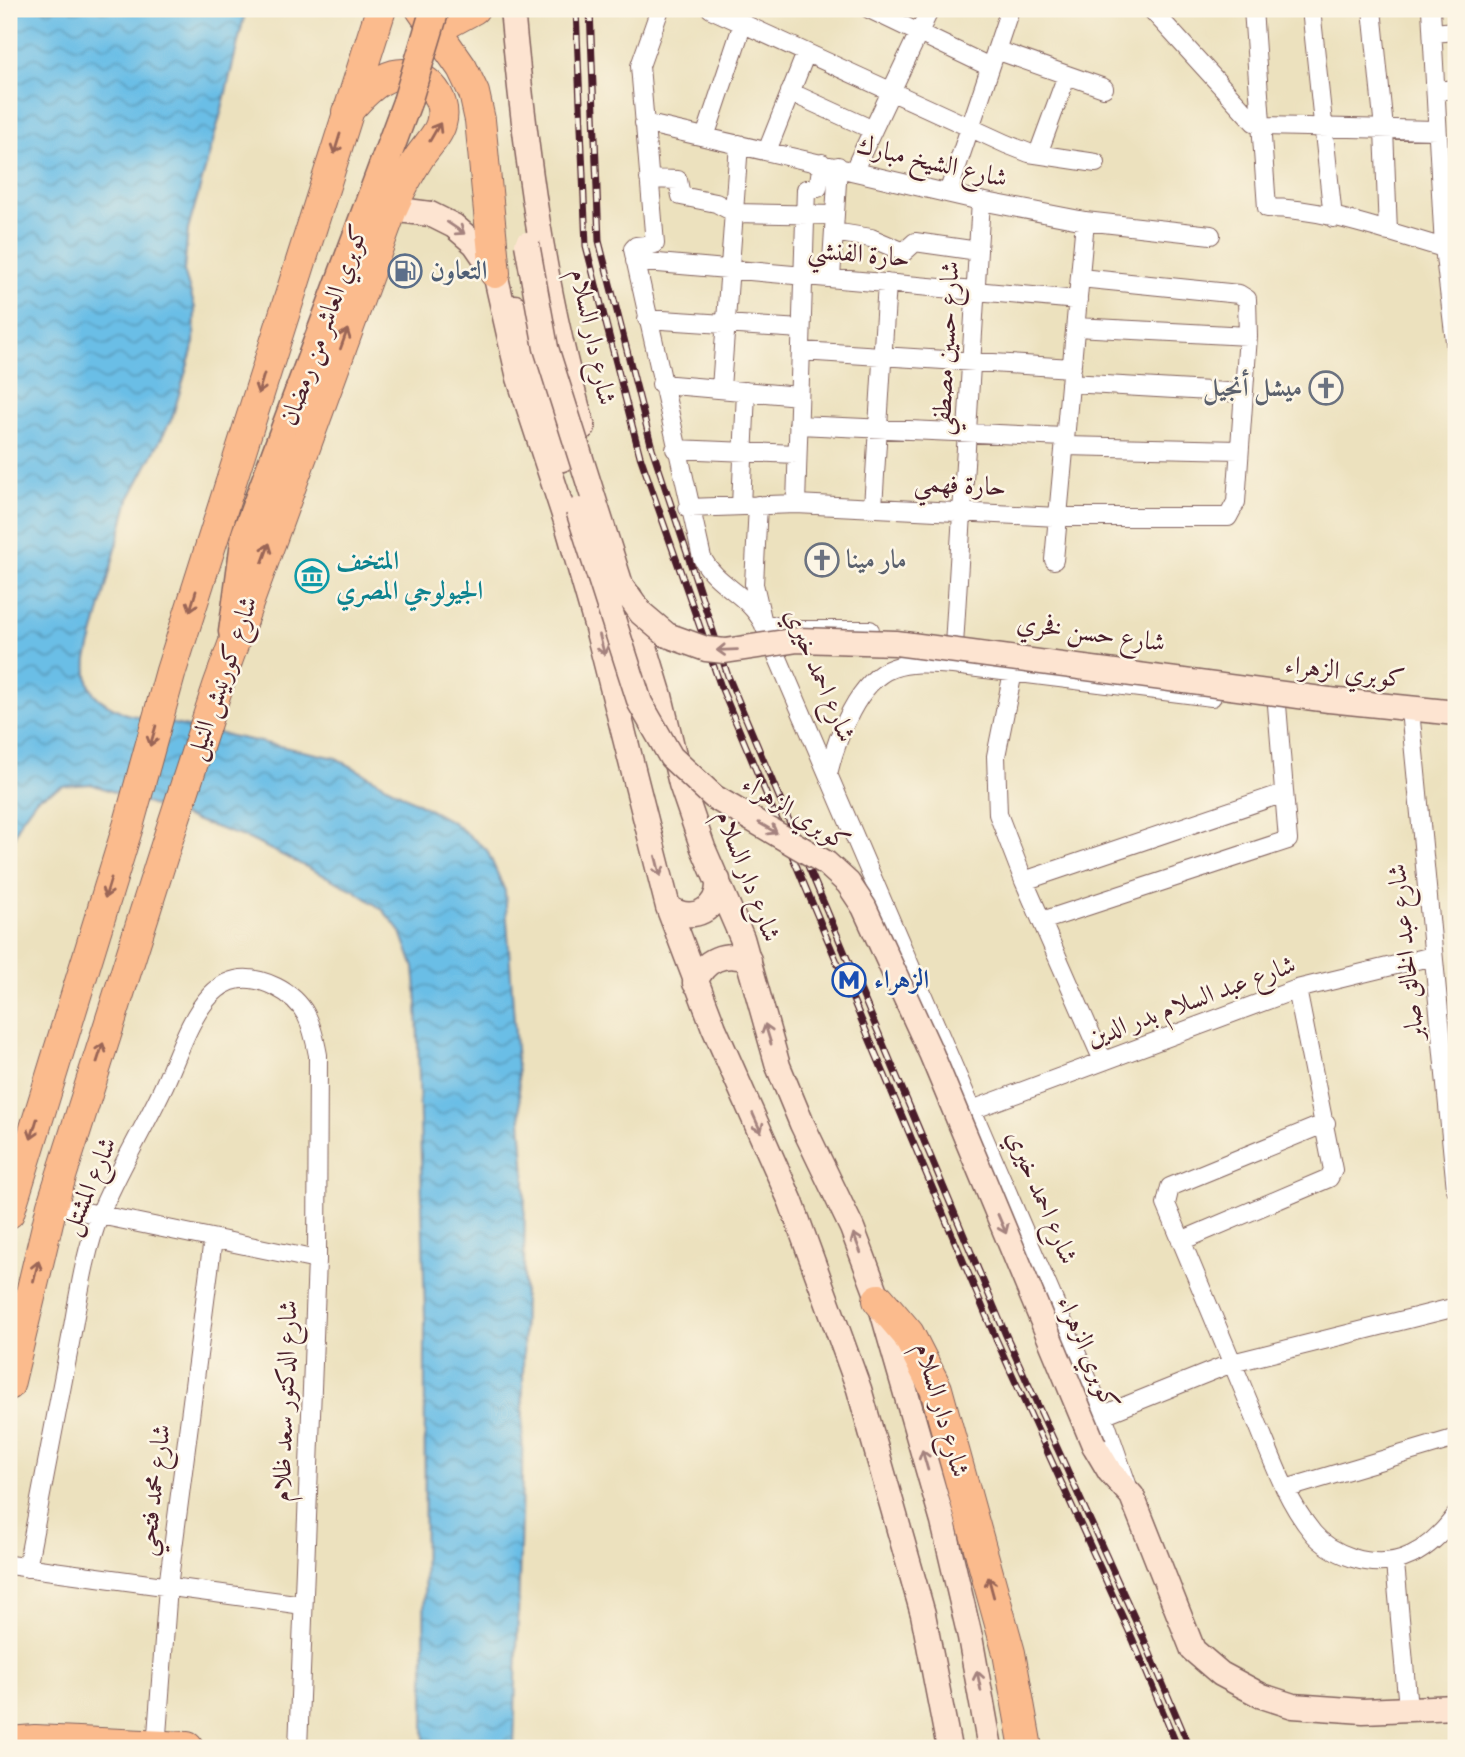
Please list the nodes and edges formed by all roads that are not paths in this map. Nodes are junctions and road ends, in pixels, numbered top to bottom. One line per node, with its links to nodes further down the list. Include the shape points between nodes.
1 (381, 9): 27 (highway, شارع كورنيش النيل)
2 (474, 9): 14 (highway, via 450,22)
3 (512, 9): 36 (main road, شارع دار السلام)
4 (660, 9): 28 (street, via 640,66)
5 (711, 9): 15 (street)
6 (869, 9): 17 (street)
7 (930, 9): 17 (street)
8 (1010, 9): 20 (street)
9 (1151, 9): 29 (street, via 1247,116)
10 (1253, 9): 29 (street)
11 (1311, 9): 31 (street)
12 (1372, 9): 32 (street)
13 (1432, 9): 18 (street)
14 (428, 13): 58 (highway, via 462,68 478,107); 98 (main road, كوبري العاشر من رمضان, bridge, via 415,81 246,534 234,603)
15 (743, 23): 19 (street); 34 (street)
16 (1456, 31): 18 (street)
17 (919, 32): 20 (street); 26 (street)
18 (1433, 33): 24 (street)
19 (806, 53): 25 (street); 26 (street)
20 (993, 58): 21 (street); 30 (street)
21 (1067, 75): 22 (street); 39 (street)
22 (1104, 88)
23 (1456, 89): 24 (street)
24 (1436, 91): 35 (street)
25 (790, 92): 33 (street); 38 (street)
26 (890, 93): 30 (street); 33 (street)
27 (347, 112): 46 (highway, شارع كورنيش النيل, one-way to 27, via 409,173 438,131 440,100 425,81 402,74 379,83); 120 (highway, شارع كورنيش النيل, one-way to 120, via 171,671)
28 (643, 123): 34 (street, شارع الشيخ مبارك); 42 (street)
29 (1263, 126): 31 (street); 49 (street, via 1266,208)
30 (970, 128): 39 (street); 43 (street)
31 (1323, 128): 32 (street); 49 (street)
32 (1384, 129): 35 (street); 52 (street)
33 (873, 130): 41 (street)
34 (705, 137): 37 (street, شارع الشيخ مبارك)
35 (1444, 140): 44 (street)
36 (525, 143): 103 (main road, كوبري الزهراء, one-way to 36, bridge, via 896,643 798,640 725,652 667,635 640,613 621,585 546,348 521,194); 106 (main road, شارع دار السلام, via 575,402 681,784)
37 (739, 144): 38 (street, شارع الشيخ مبارك); 47 (street)
38 (767, 150): 41 (street, شارع الشيخ مبارك)
39 (1038, 155): 40 (street)
40 (1096, 163)
41 (838, 166): 43 (street, شارع الشيخ مبارك); 48 (street, via 818,188 806,189); 51 (street)
42 (649, 180): 47 (street, via 678,180 681,196 716,203); 55 (street, via 655,244)
43 (948, 194): 45 (street, شارع الشيخ مبارك)
44 (1449, 198): 56 (street)
45 (981, 201): 50 (street, شارع الشيخ مبارك); 54 (street, شارع حسين مصطفي)
46 (392, 209): 58 (main road, one-way to 58, via 430,215 454,226 475,244); 98 (highway, شارع كورنيش النيل, one-way to 46)
47 (736, 213): 48 (street); 57 (street)
48 (805, 215): 51 (street); 59 (street)
49 (1333, 218): 52 (street)
50 (1085, 221): 53 (street, شارع الشيخ مبارك); 61 (street)
51 (834, 223): 54 (street, via 904,252 915,242); 60 (street)
52 (1388, 232): 56 (street)
53 (1211, 235)
54 (978, 251): 63 (street, شارع حسين مصطفي)
55 (634, 254): 57 (street, حارة الفنشي); 65 (street)
56 (1448, 256): 66 (street)
57 (730, 269): 59 (street, حارة الفنشي); 67 (street)
58 (495, 273): 108 (main road, one-way to 108, via 519,379 597,628); 132 (main road, كوبري الزهراء, one-way to 132, bridge, via 522,324 640,703 671,757 714,797 826,863 848,883 864,907 931,1053 1094,1445)
59 (803, 276): 60 (street, حارة الفنشي); 69 (street)
60 (831, 278): 62 (street, حارة الفنشي)
61 (1080, 278): 64 (street); 70 (street, via 1239,294 1247,299)
62 (887, 283): 63 (street, حارة الفنشي); 73 (street)
63 (975, 291): 64 (street, حارة الفنشي); 74 (street, شارع حسين مصطفي)
64 (1078, 300): 68 (street)
65 (647, 319): 67 (street); 76 (street)
66 (1454, 319): 71 (street)
67 (725, 323): 69 (street); 77 (street)
68 (1076, 327): 70 (street); 75 (street)
69 (801, 329): 72 (street)
70 (1248, 336): 79 (street)
71 (1456, 350)
72 (801, 351): 73 (street); 80 (street)
73 (883, 356): 74 (street); 82 (street)
74 (971, 362): 75 (street); 83 (street, شارع حسين مصطفي)
75 (1071, 375): 79 (street); 84 (street)
76 (661, 384): 77 (street); 85 (street)
77 (720, 388): 78 (street)
78 (746, 391): 80 (street); 87 (street, شارع احمد خيري)
79 (1244, 393): 86 (street)
80 (799, 396): 81 (street)
81 (798, 425): 82 (street); 88 (street)
82 (878, 428): 83 (street); 91 (street)
83 (967, 432): 84 (street); 93 (street, شارع حسين مصطفي)
84 (1065, 441): 86 (street); 94 (street)
85 (675, 449): 87 (street); 92 (street)
86 (1239, 450): 94 (street, حارة فهمي, via 1236,502 1228,517)
87 (743, 452): 88 (street); 90 (street, شارع احمد خيري)
88 (797, 454): 89 (street)
89 (796, 504): 90 (street, حارة فهمي); 91 (street, حارة فهمي)
90 (749, 506): 92 (street, حارة فهمي); 96 (street, شارع احمد خيري, via 754,584)
91 (873, 507): 93 (street, حارة فهمي)
92 (688, 508): 96 (street, via 709,572 746,599)
93 (962, 512): 94 (street, حارة فهمي); 97 (street, شارع حسين مصطفي)
94 (1058, 517): 95 (street)
95 (1054, 560)
96 (763, 623): 97 (street, شارع حسن فخري, via 793,630 875,630); 104 (street, شارع احمد خيري)
97 (954, 640): 99 (street, شارع حسين مصطفي); 103 (street, شارع حسن فخري, via 1371,695)
98 (233, 646): 119 (highway, شارع كورنيش النيل, one-way to 98)
99 (953, 665): 100 (street, شارع حسن فخري); 104 (street, شارع حسن فخري, via 912,663 890,668 844,722)
100 (1013, 672): 101 (street, شارع حسن فخري); 107 (street, via 1003,708 995,784 998,814)
101 (1277, 705): 103 (street, شارع حسن فخري); 105 (street)
102 (1456, 713): 103 (main road, كوبري الزهراء)
103 (1410, 714): 110 (street, شارع عبد الخالق صابر)
104 (829, 770): 116 (street, شارع احمد خيري)
105 (1284, 793): 107 (street); 109 (street, via 1289,835 1284,844)
106 (718, 880): 108 (main road, via 717,895 703,912 689,915); 111 (main road, شارع دار السلام)
107 (1024, 881): 109 (street)
108 (668, 907): 112 (main road)
109 (1042, 920): 115 (street)
110 (1433, 956): 113 (street, شارع عبد السلام بدر الدين); 118 (street, شارع عبد الخالق صابر)
111 (749, 960): 112 (main road, via 732,955 714,959); 125 (main road, شارع دار السلام, one-way to 111, via 837,1194 789,1096 767,1034)
112 (695, 983): 143 (main road, one-way to 143, via 790,1202 859,1389 923,1614)
113 (1297, 989): 115 (street, شارع عبد السلام بدر الدين); 117 (street)
114 (318, 1055): 121 (street, شارع المشتل, via 303,1005 261,979 226,981 212,992 193,1023); 124 (street, شارع الدكتور سعد ظلام)
115 (1103, 1061): 116 (street, شارع عبد السلام بدر الدين)
116 (972, 1110): 129 (street, شارع احمد خيري)
117 (1326, 1123): 123 (street, via 1333,1170 1329,1178); 123 (street, via 1170,1187 1166,1204)
118 (1456, 1189)
119 (52, 1205): 121 (street); 128 (highway, شارع كورنيش النيل, one-way to 119)
120 (9, 1213)
121 (100, 1215): 122 (street); 135 (street, شارع المشتل)
122 (213, 1239): 124 (street); 136 (street, شارع محمد فتحي)
123 (1181, 1241): 127 (street)
124 (317, 1260): 137 (street, شارع الدكتور سعد ظلام)
125 (879, 1300): 144 (main road, شارع دار السلام, one-way to 125, via 946,1534); 145 (highway, one-way to 125, via 1009,1653 936,1389 908,1334)
126 (1456, 1307): 127 (street)
127 (1232, 1363): 129 (street); 131 (street)
128 (9, 1385)
129 (1103, 1415): 132 (street, شارع احمد خيري)
130 (1456, 1438): 131 (street)
131 (1285, 1489): 134 (street, via 1314,1535 1338,1553 1366,1562)
132 (1132, 1496): 139 (main road, شارع احمد خيري, via 1193,1650 1221,1674 1293,1706 1363,1711)
133 (1456, 1515): 134 (street, via 1421,1551)
134 (1395, 1563): 139 (street)
135 (18, 1566): 136 (street)
136 (168, 1587): 137 (street); 141 (street, شارع محمد فتحي)
137 (303, 1605): 142 (street, شارع الدكتور سعد ظلام)
138 (1456, 1707): 139 (main road, شارع احمد خيري)
139 (1408, 1708)
140 (9, 1743): 141 (highway)
141 (166, 1747)
142 (298, 1748)
143 (949, 1748)
144 (990, 1748)
145 (1026, 1748)

